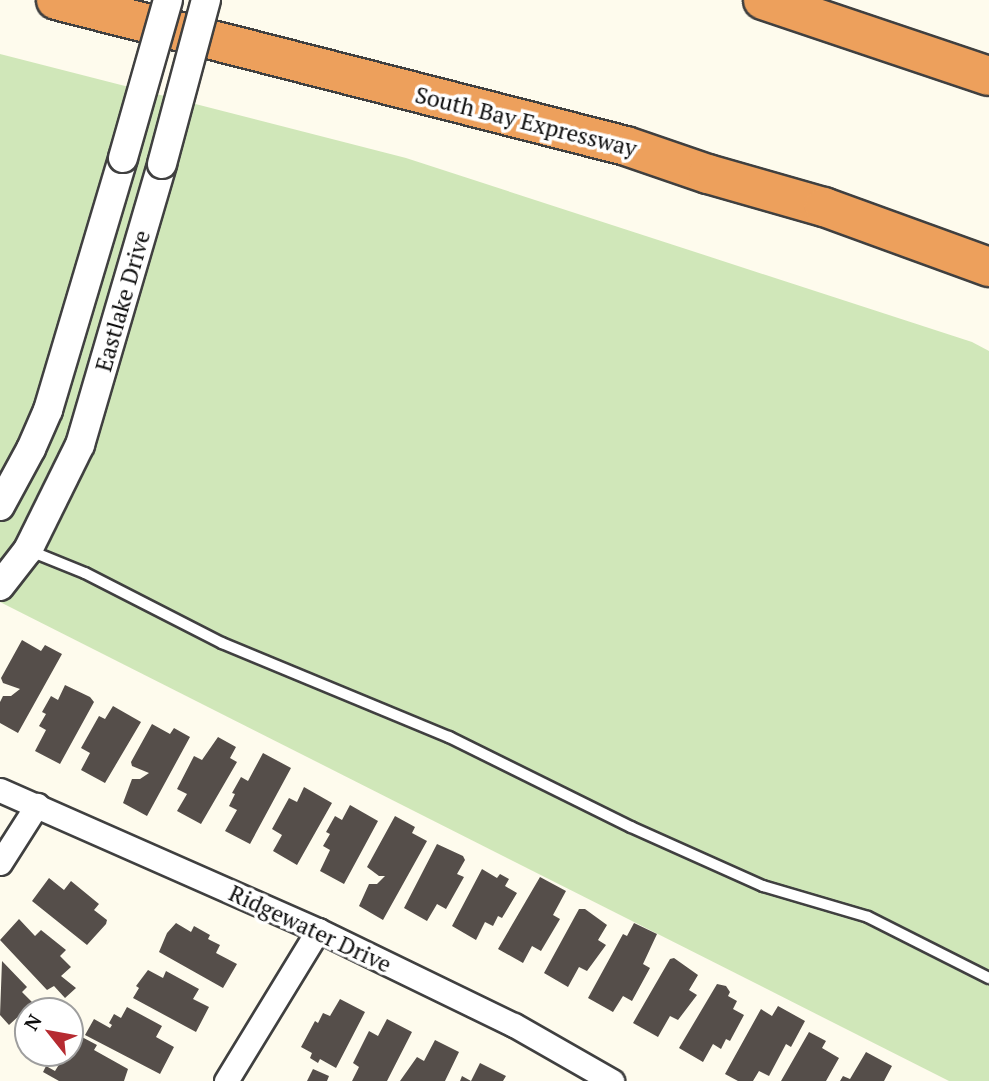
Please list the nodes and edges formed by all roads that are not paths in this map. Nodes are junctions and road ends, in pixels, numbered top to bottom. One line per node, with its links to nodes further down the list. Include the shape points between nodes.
1 (56, 0): 6 (highway, South Bay Expressway, via 626,146 824,207)
2 (168, 0): 7 (street, Eastlake Drive, bridge, via 48,410)
3 (206, 0): 8 (street, Eastlake Drive, bridge, via 80,445)
4 (763, 0): 5 (highway)
5 (989, 76)
6 (982, 270)
7 (0, 506)
8 (28, 550): 9 (street, Eastlake Drive); 14 (lane, via 85,573 222,643 449,737 763,887 868,917)
9 (0, 586)
10 (0, 790): 11 (street, Ridgewater Drive)
11 (37, 805): 12 (street); 13 (street, Ridgewater Drive)
12 (0, 863)
13 (318, 930): 15 (street); 16 (street, Ridgewater Drive, via 514,1026)
14 (989, 978)
15 (226, 1081)
16 (612, 1081)

